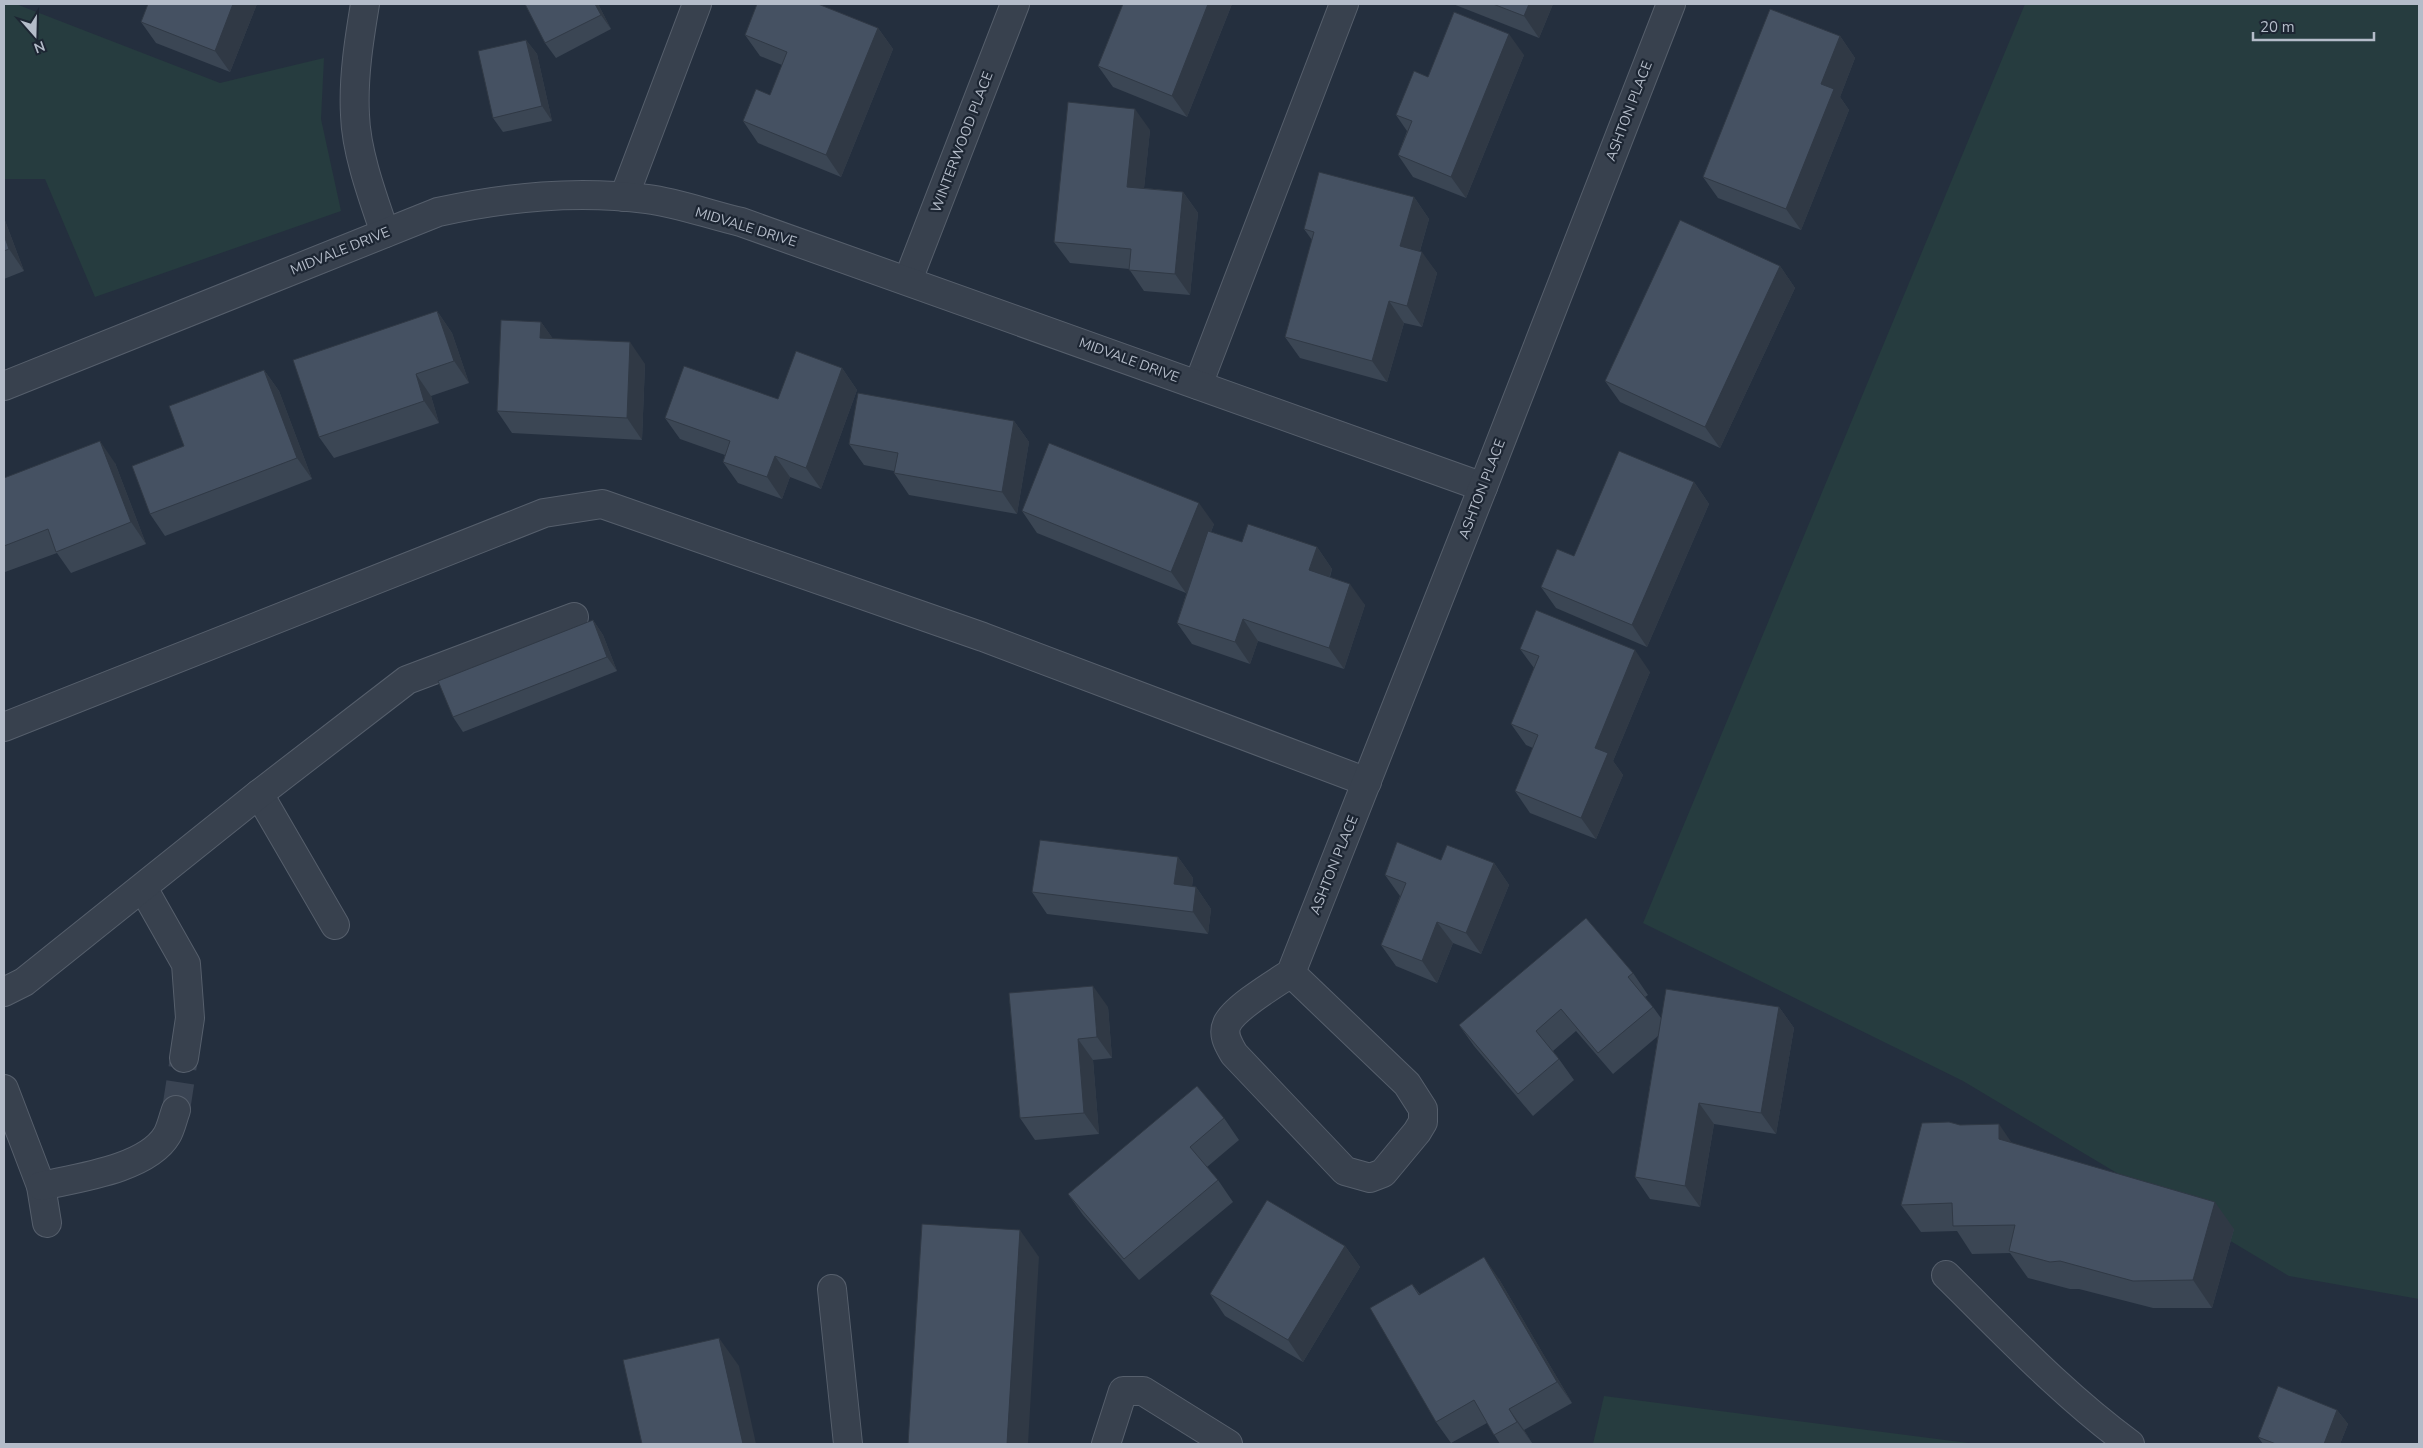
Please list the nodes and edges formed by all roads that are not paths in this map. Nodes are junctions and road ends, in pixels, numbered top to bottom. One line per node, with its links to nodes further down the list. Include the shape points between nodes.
1 (365, 4): 7 (street, via 357,56 354,116 366,178)
2 (697, 4): 6 (street)
3 (1015, 4): 8 (street, WINTERWOOD PLACE)
4 (1344, 4): 9 (street)
5 (1671, 4): 11 (street, ASHTON PLACE)
6 (624, 197): 7 (street, MIDVALE DRIVE, via 543,195 490,201 438,212); 8 (street, MIDVALE DRIVE, via 741,222)
7 (385, 234): 10 (street, MIDVALE DRIVE)
8 (908, 280): 9 (street, MIDVALE DRIVE)
9 (1198, 384): 11 (street, MIDVALE DRIVE)
10 (4, 386)
11 (1483, 487): 14 (street, ASHTON PLACE)
12 (574, 617): 15 (street, via 408,680)
13 (4, 727): 14 (street, via 544,513 602,504 982,637)
14 (1367, 782): 18 (street, ASHTON PLACE)
15 (259, 794): 16 (street); 17 (street)
16 (143, 888): 19 (street, via 24,982); 20 (street, via 186,964 190,1018)
17 (335, 925)
18 (1291, 973): 18 (street, via 1255,996 1227,1024 1225,1038 1234,1054 1345,1171 1370,1178 1383,1174 1417,1132 1423,1122 1423,1110 1407,1084)
19 (4, 992)
20 (184, 1058)
21 (4, 1089): 23 (street)
22 (176, 1110): 23 (street, via 166,1136 146,1155 119,1169)
23 (42, 1186): 24 (street)
24 (47, 1223)
25 (1946, 1275): 30 (street, via 2031,1358)
26 (832, 1289): 27 (street)
27 (848, 1444)
28 (1106, 1444): 29 (street, via 1124,1391 1143,1390)
29 (1228, 1444)
30 (2130, 1444)

